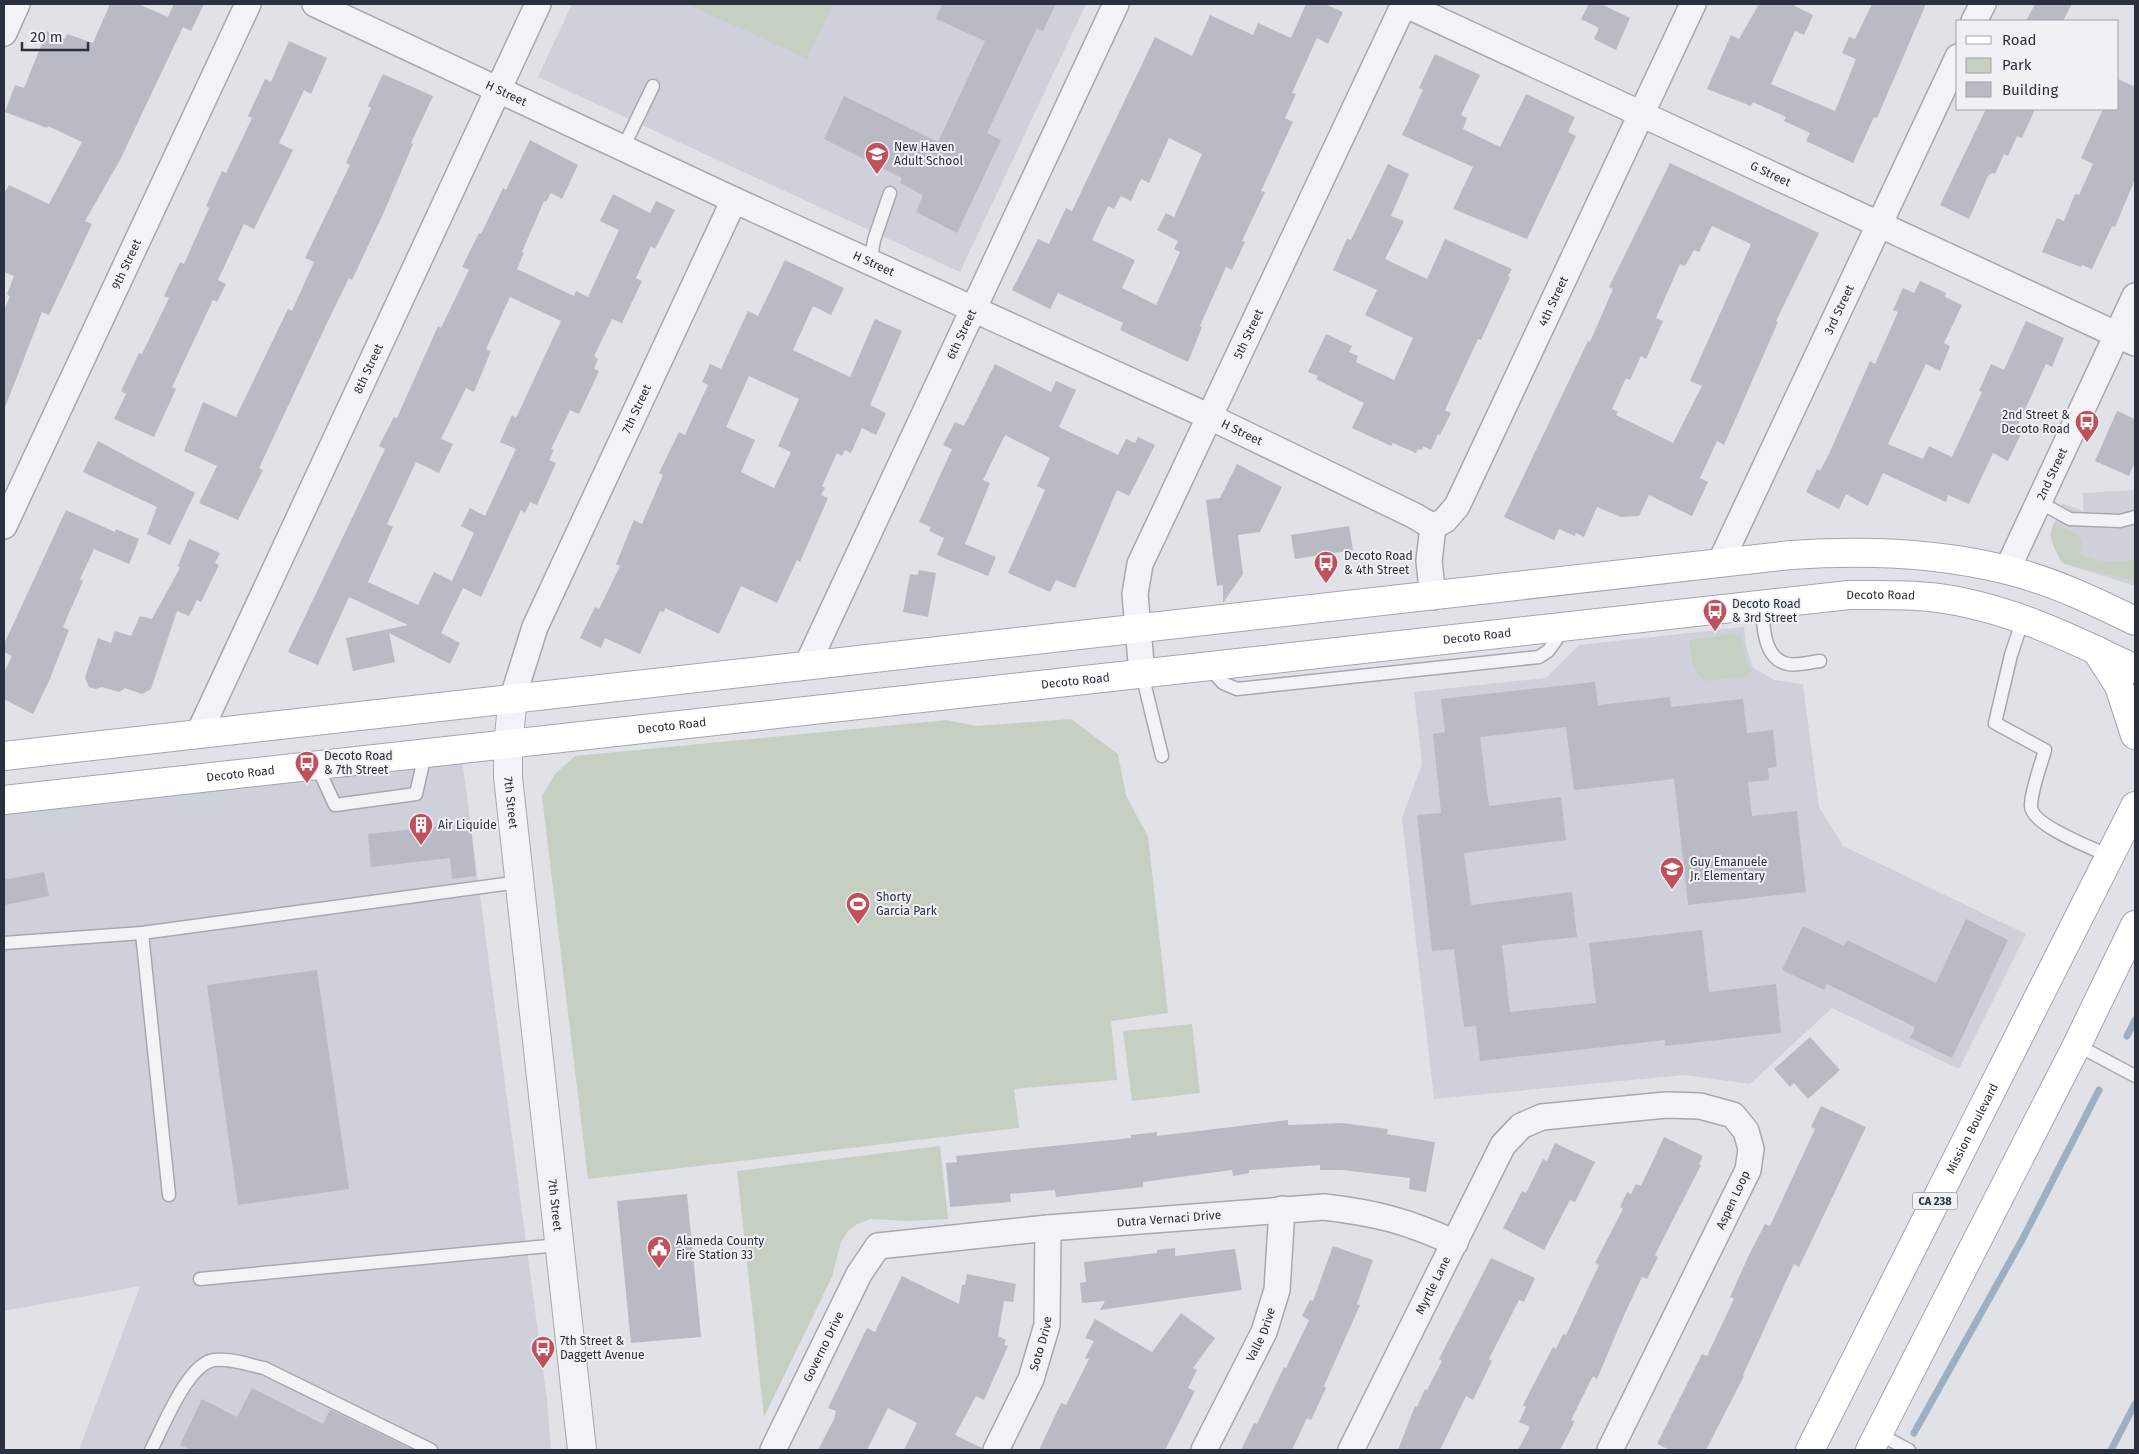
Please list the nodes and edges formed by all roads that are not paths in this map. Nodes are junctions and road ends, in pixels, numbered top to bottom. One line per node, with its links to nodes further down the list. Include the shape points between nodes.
1 (17, 4): 10 (street)
2 (248, 4): 26 (street, 9th Street)
3 (315, 4): 13 (street, H Street)
4 (538, 4): 13 (street, 8th Street)
5 (1116, 4): 21 (street, 6th Street)
6 (1404, 4): 14 (street, G Street); 23 (street, 5th Street)
7 (1693, 4): 14 (street, 4th Street)
8 (1983, 4): 9 (street)
9 (1975, 20)
10 (4, 33)
11 (1956, 61): 18 (street, 3rd Street)
12 (653, 86): 15 (lane)
13 (498, 89): 15 (street, H Street); 41 (street, 8th Street)
14 (1642, 114): 18 (street, G Street); 27 (street, 4th Street, via 1457,506 1445,520)
15 (622, 148): 17 (street, H Street)
16 (890, 193): 19 (lane)
17 (734, 200): 19 (street, H Street); 40 (street, 7th Street, via 535,627)
18 (1878, 224): 22 (street, G Street); 28 (street, 3rd Street)
19 (870, 263): 21 (street, H Street)
20 (2135, 296): 22 (street, 2nd Street)
21 (972, 310): 23 (street, H Street); 37 (street, 6th Street)
22 (2126, 339): 24 (street, 2nd Street)
23 (1210, 417): 27 (street, H Street); 34 (street, 5th Street, via 1140,564 1134,594)
24 (2039, 502): 25 (lane, via 2070,519 2120,521); 29 (street, 2nd Street)
25 (2135, 517)
26 (4, 526)
27 (1433, 527): 30 (street, via 1429,561)
28 (1720, 563): 29 (main road, via 1853,551 1903,554); 30 (main road)
29 (2007, 570): 33 (main road, via 2055,584)
30 (1433, 597): 34 (main road)
31 (1761, 603): 32 (main road, Decoto Road, via 1849,595 1906,595 1974,605); 36 (lane, via 1766,642 1774,656 1789,665); 39 (main road, Decoto Road)
32 (2023, 620): 35 (main road, Decoto Road); 50 (lane, via 1995,723 2045,750 2031,807 2036,818)
33 (2135, 621)
34 (1138, 629): 37 (main road); 39 (street, 5th Street)
35 (2096, 650): 38 (main road, Decoto Road); 42 (main road, via 2119,686)
36 (1820, 661)
37 (807, 665): 40 (main road)
38 (2135, 669)
39 (1142, 674): 43 (main road, Decoto Road); 46 (lane)
40 (513, 698): 41 (main road); 43 (street, 7th Street)
41 (198, 735): 45 (main road)
42 (2135, 736)
43 (508, 745): 44 (main road, Decoto Road); 51 (street, 7th Street, via 508,777)
44 (425, 754): 47 (main road, Decoto Road); 47 (lane, via 416,794 335,805)
45 (4, 756)
46 (1162, 756)
47 (317, 766): 48 (main road, Decoto Road)
48 (4, 800)
49 (2135, 806): 50 (main road, Mission Boulevard / CA 238)
50 (2110, 856): 74 (main road, Mission Boulevard / CA 238)
51 (519, 882): 53 (lane); 62 (street, 7th Street)
52 (2135, 925): 55 (main road)
53 (142, 932): 54 (lane); 58 (lane)
54 (4, 943)
55 (2077, 1045): 56 (lane); 65 (main road)
56 (2135, 1076)
57 (1521, 1126): 61 (street, Myrtle Lane, via 1503,1145); 73 (street, Aspen Loop, via 1542,1117 1666,1105 1700,1106 1733,1115 1746,1131 1751,1149 1748,1170)
58 (169, 1195)
59 (1282, 1209): 60 (street, Dutra Vernaci Drive); 61 (street, Dutra Vernaci Drive, via 1324,1207 1366,1212 1414,1224); 71 (street, Valle Drive, via 1277,1290 1264,1332)
60 (1048, 1228): 63 (street, Dutra Vernaci Drive); 70 (street, Soto Drive, via 1048,1325 1031,1379)
61 (1455, 1244): 72 (street, Myrtle Lane)
62 (559, 1245): 64 (lane); 68 (street, 7th Street)
63 (878, 1246): 69 (street, Governo Drive, via 859,1274)
64 (200, 1279)
65 (1875, 1442): 75 (lane)
66 (151, 1450): 67 (lane, via 174,1404 196,1370 213,1360 264,1368)
67 (431, 1450)
68 (582, 1450)
69 (772, 1450)
70 (996, 1450)
71 (1204, 1450)
72 (1351, 1450)
73 (1610, 1450)
74 (1810, 1450)
75 (1909, 1450)

